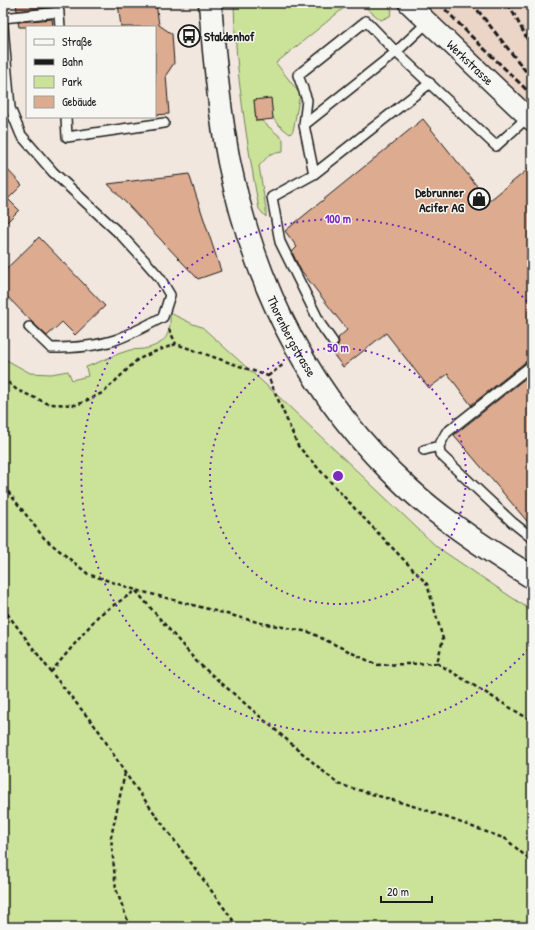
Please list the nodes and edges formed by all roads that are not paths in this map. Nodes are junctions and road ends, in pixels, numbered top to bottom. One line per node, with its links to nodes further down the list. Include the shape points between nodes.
1 (210, 3): 21 (main road, Thorenbergstrasse, via 219,95 230,163 256,260 272,300 300,354 350,426 408,488 474,539)
2 (408, 3): 5 (street, Werkstrasse)
3 (58, 8): 4 (lane); 7 (lane)
4 (3, 18)
5 (428, 22): 8 (lane); 11 (street, Werkstrasse)
6 (3, 26): 15 (lane, via 10,108 22,134 53,172 121,235 160,278 170,295 163,317 115,340 73,348 51,348)
7 (60, 26)
8 (396, 52): 9 (lane); 13 (lane); 13 (lane, via 366,21 298,75 307,100)
9 (430, 83): 11 (lane, via 496,146); 14 (lane)
10 (66, 118): 12 (lane, via 67,137)
11 (530, 119)
12 (164, 123)
13 (304, 125): 14 (lane)
14 (314, 174): 16 (lane, via 272,197 280,242 321,324)
15 (30, 327)
16 (333, 342)
17 (532, 365): 18 (lane, via 445,432)
18 (439, 446): 19 (lane); 20 (lane, via 440,454)
19 (424, 450)
20 (532, 538)
21 (532, 577)

